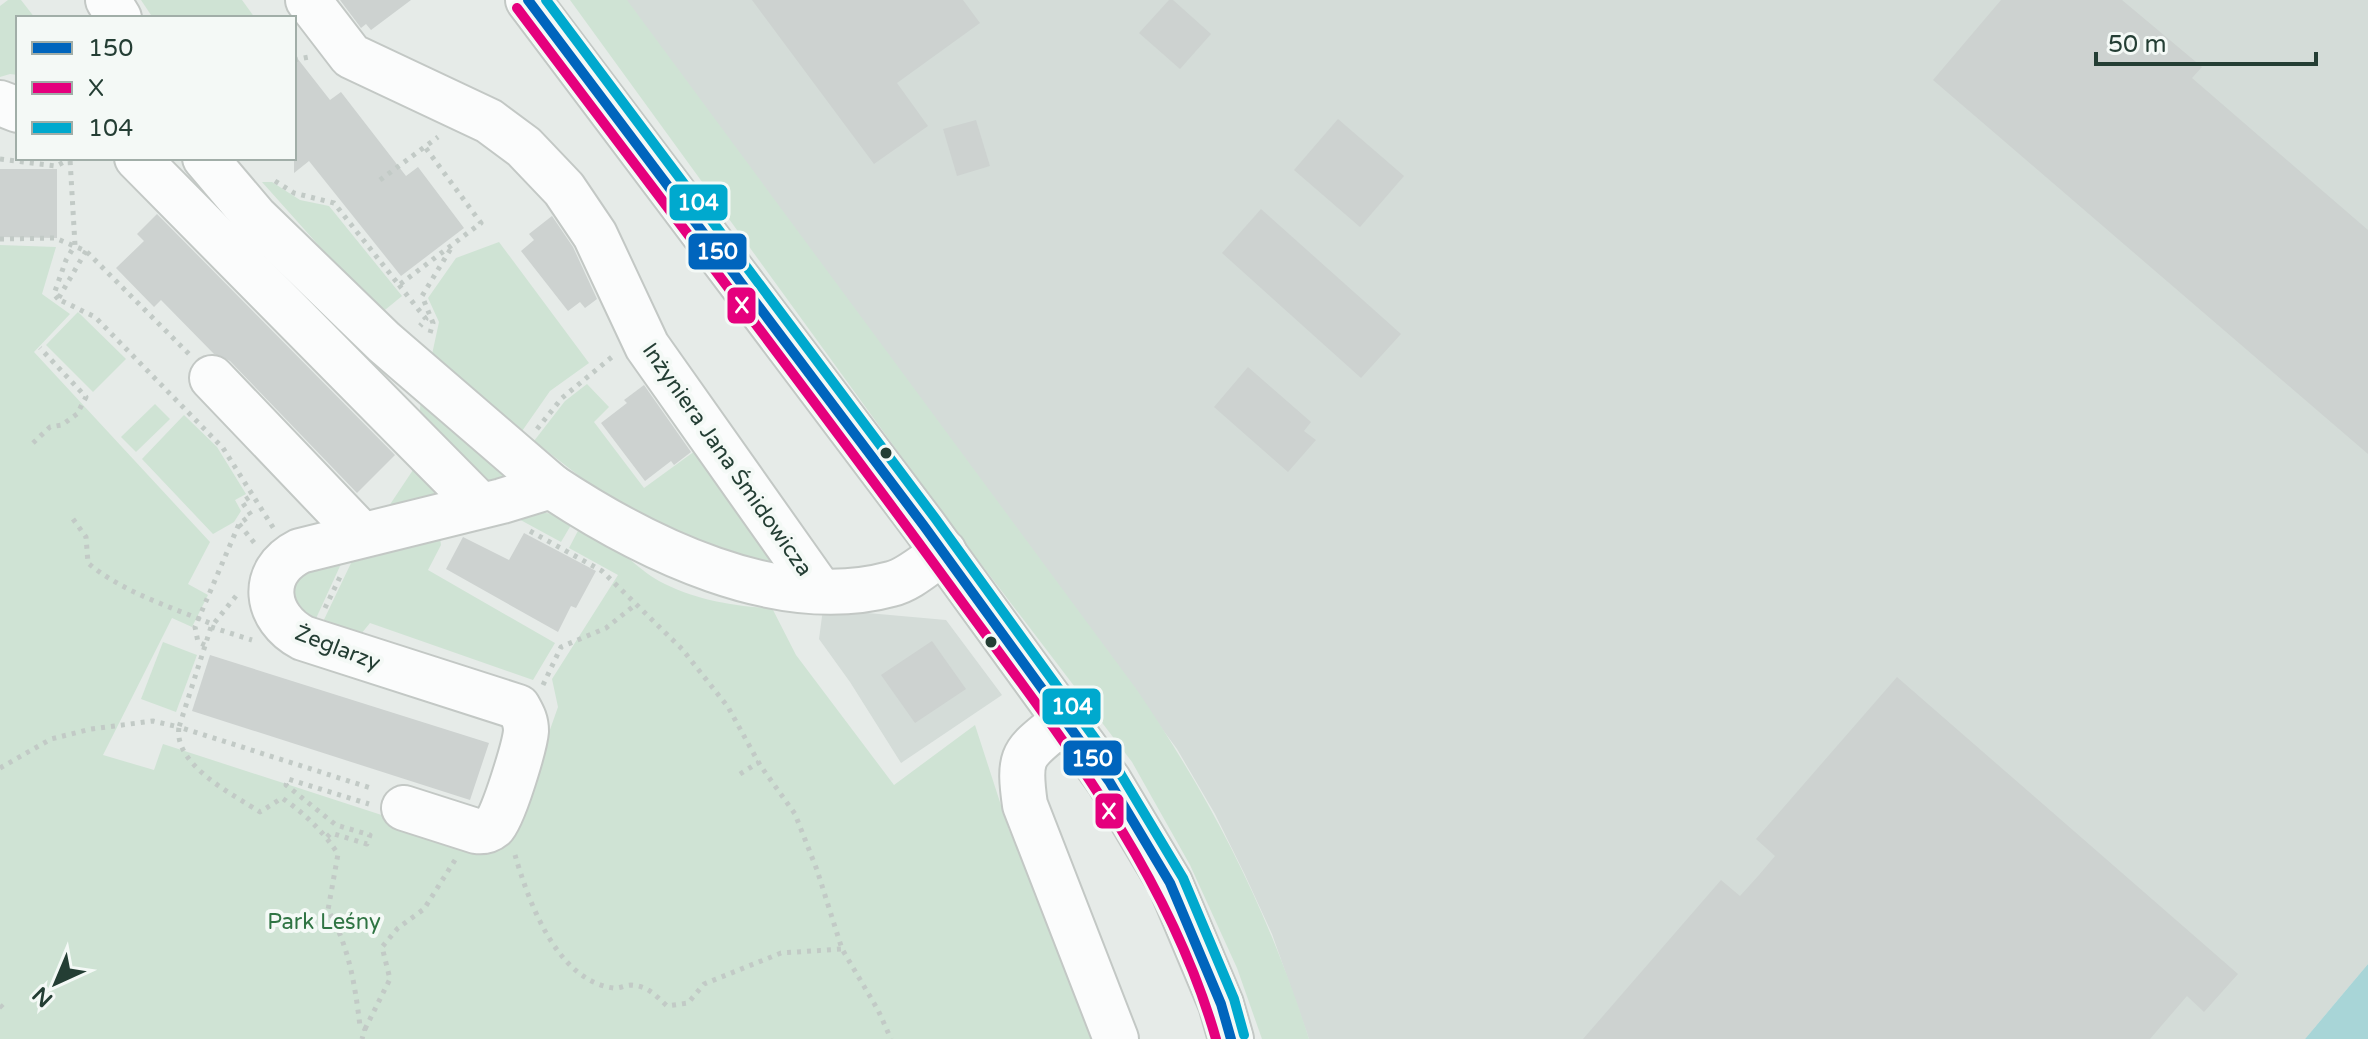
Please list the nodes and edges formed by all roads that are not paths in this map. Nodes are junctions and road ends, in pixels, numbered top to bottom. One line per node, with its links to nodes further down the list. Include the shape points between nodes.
1 (308, 0): 10 (street, Inżyniera Jana Śmidowicza, via 351,56 489,121 524,147 564,189 595,235 647,346)
2 (528, 0): 9 (street)
3 (139, 160): 7 (street)
4 (207, 160): 6 (street, via 255,217 384,342)
5 (212, 378): 8 (street)
6 (551, 486): 7 (street, Żeglarzy); 10 (street, via 617,526 706,567 766,585)
7 (480, 505): 8 (street, Żeglarzy)
8 (361, 534): 12 (street, Żeglarzy, via 300,551 281,565 271,600 282,623 303,638 530,696 526,735 493,827 476,831)
9 (944, 552): 10 (street, via 894,584); 11 (street)
10 (820, 591)
11 (1065, 719): 13 (street, via 1027,752 1020,770 1025,805); 14 (street, via 1170,883)
12 (388, 802)
13 (1116, 1039)
14 (1231, 1039)

